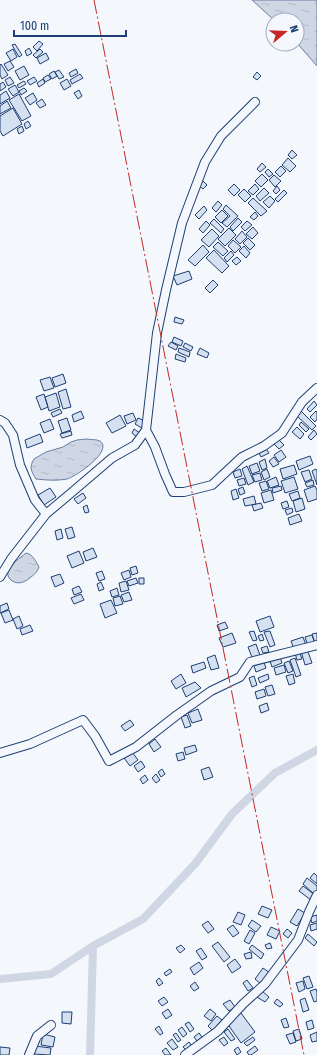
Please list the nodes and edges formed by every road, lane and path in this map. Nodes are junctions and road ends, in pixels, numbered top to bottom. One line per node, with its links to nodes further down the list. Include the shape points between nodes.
1 (255, 102): 4 (street, via 222,136 205,162 182,223 157,333)
2 (317, 388): 4 (street, via 302,402 282,434 242,457 212,485 184,492 173,492)
3 (0, 420): 5 (street, via 13,435 20,465 36,500)
4 (146, 430): 5 (street, via 135,445 112,458)
5 (46, 514): 6 (street)
6 (0, 577)
7 (317, 645): 8 (street, via 250,662 240,676 211,691 136,747 109,761 83,720 30,744)
8 (0, 753)
9 (317, 895): 12 (street, via 298,940 265,984 218,1031)
10 (51, 1025): 11 (street, via 37,1036)
11 (29, 1055)
12 (185, 1055)

